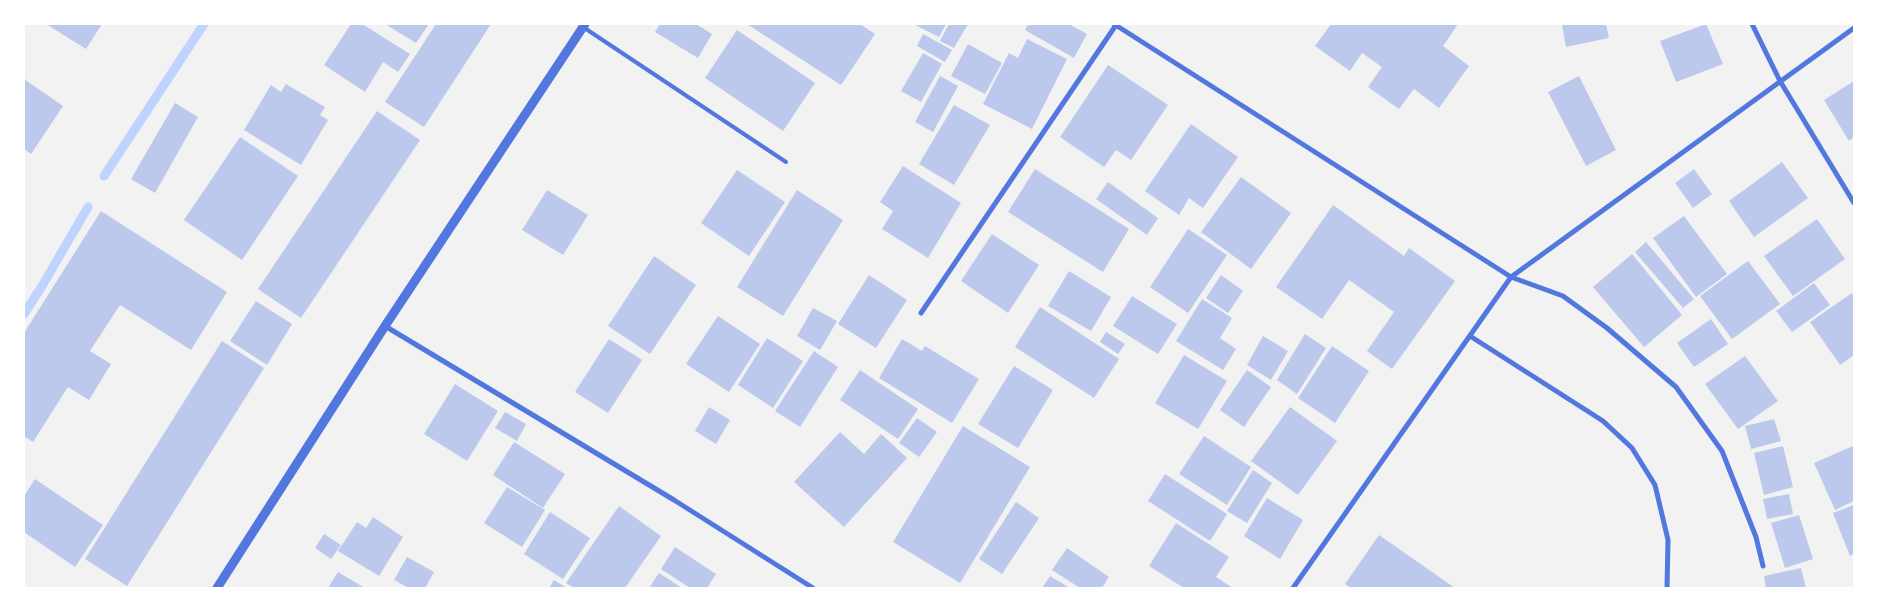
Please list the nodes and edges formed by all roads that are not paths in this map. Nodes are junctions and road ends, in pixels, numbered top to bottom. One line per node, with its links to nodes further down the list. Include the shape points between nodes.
1 (1116, 24): 8 (street); 9 (street)
2 (1752, 24): 5 (street)
3 (584, 25): 6 (lane); 10 (street)
4 (1854, 28): 5 (street)
5 (1780, 81): 7 (street); 8 (street)
6 (786, 162)
7 (1854, 204)
8 (1511, 277): 11 (street); 12 (street, via 1563,296 1607,328 1676,387 1722,451 1756,536)
9 (921, 313)
10 (386, 326): 13 (street); 14 (street)
11 (1470, 336): 15 (street); 16 (street, via 1603,421 1632,448 1655,485 1668,540)
12 (1762, 566)
13 (217, 588)
14 (813, 588)
15 (1293, 588)
16 (1667, 588)

